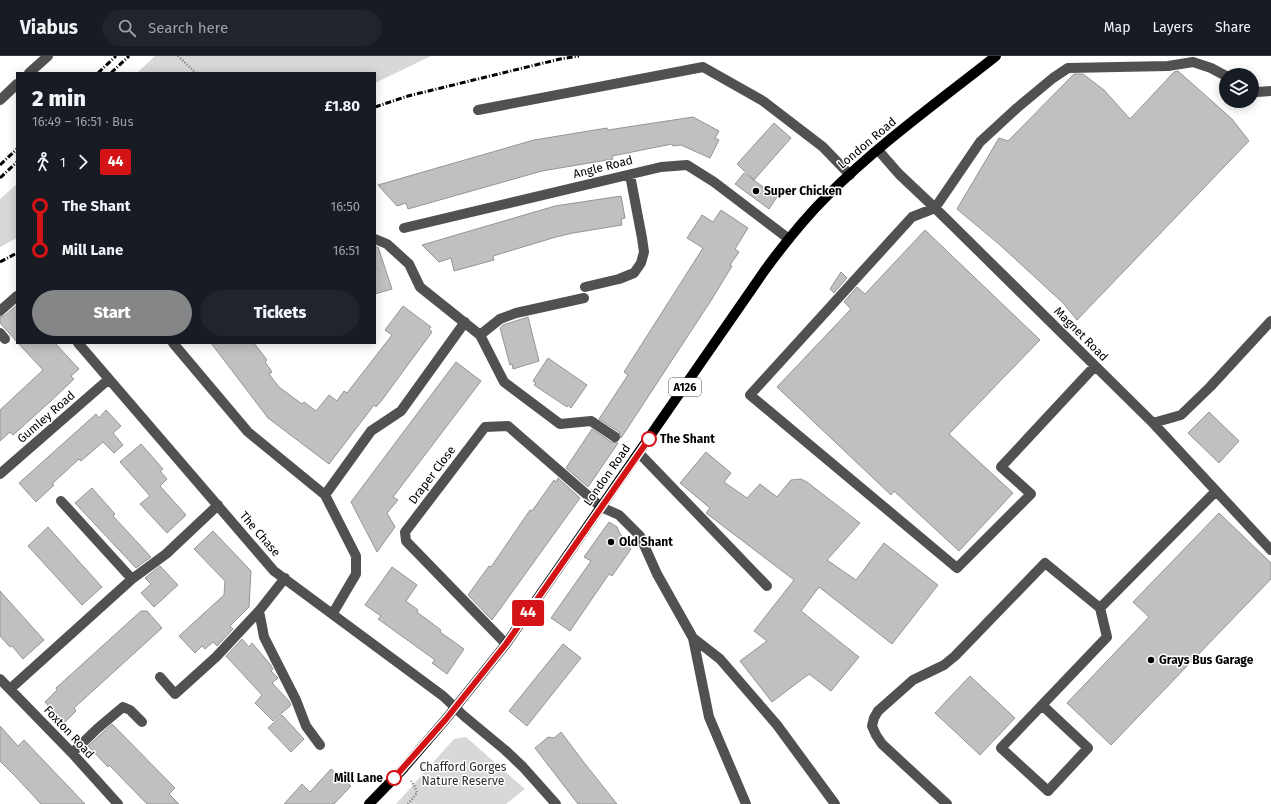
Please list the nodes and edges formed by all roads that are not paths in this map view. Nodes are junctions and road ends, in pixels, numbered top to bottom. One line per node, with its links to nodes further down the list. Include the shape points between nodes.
1 (48, 56): 3 (street)
2 (996, 56): 10 (main road, London Road / A126)
3 (30, 72)
4 (1219, 72): 13 (street, via 1192,62 1168,66 1068,68 1017,108 980,142)
5 (16, 85): 8 (street)
6 (1259, 92): 7 (street)
7 (1271, 92)
8 (0, 100)
9 (478, 110): 12 (street, via 703,67 763,101 823,146)
10 (878, 150): 12 (main road, London Road / A126); 13 (street, Magnet Road)
11 (630, 174): 14 (street, Angle Road); 15 (street, Angle Road, via 661,167 687,165); 17 (street, via 644,252 641,263 634,273)
12 (850, 174): 15 (main road, London Road / A126)
13 (935, 208): 26 (street, Magnet Road); 26 (street, via 912,217 750,395 957,568 1031,494 1001,467)
14 (404, 228)
15 (789, 238): 30 (main road, London Road / A126)
16 (376, 240): 22 (street, via 387,244 409,264 420,287)
17 (585, 287)
18 (16, 297): 20 (street)
19 (584, 298): 23 (street, via 516,313 500,319)
20 (0, 311)
21 (1271, 321): 28 (street, via 1181,415)
22 (465, 322): 23 (street); 33 (street, via 401,411 371,431)
23 (480, 335): 29 (street, via 504,382 560,424 591,421)
24 (79, 344): 27 (street, The Chase)
25 (174, 344): 33 (street, via 248,432)
26 (1095, 366): 28 (street, Magnet Road)
27 (110, 379): 31 (street, Gumley Road); 35 (street, The Chase)
28 (1153, 423): 32 (street, Magnet Road)
29 (614, 437)
30 (639, 453): 36 (main road, London Road / A126); 40 (street)
31 (0, 474)
32 (1216, 491): 37 (street, Magnet Road); 41 (street)
33 (325, 495): 43 (street, via 356,556 356,574)
34 (61, 501): 39 (street)
35 (218, 505): 38 (street, The Chase, via 274,571); 39 (street, via 166,554)
36 (601, 507): 44 (street, via 619,515 640,536 657,574); 45 (main road, London Road / A126); 45 (street, Draper Close, via 508,426 485,427 405,532 406,541)
37 (1271, 550)
38 (285, 578): 42 (street); 43 (street, The Chase)
39 (132, 579): 48 (street)
40 (767, 586)
41 (1100, 608): 49 (street, via 1107,637); 59 (street, via 1045,562 955,656 913,680 878,711 872,726 882,744)
42 (259, 611): 46 (street, via 216,657 176,694); 52 (street, via 264,637 296,700 306,726)
43 (333, 613): 50 (street, The Chase)
44 (693, 638): 57 (street, via 709,717); 58 (street, via 720,660 777,725)
45 (506, 644): 50 (main road, London Road / A126)
46 (160, 677)
47 (0, 679): 48 (street, Foxton Road)
48 (10, 689): 53 (street, Foxton Road)
49 (1042, 705): 49 (street, via 1001,748 1048,791 1088,748)
50 (456, 706): 55 (main road, London Road / A126, via 414,757); 56 (street, via 464,716 523,767)
51 (142, 722): 53 (street, via 130,710 122,707)
52 (320, 745)
53 (72, 753): 54 (street, Foxton Road)
54 (118, 804)
55 (369, 804)
56 (556, 804)
57 (746, 804)
58 (835, 804)
59 (947, 804)

